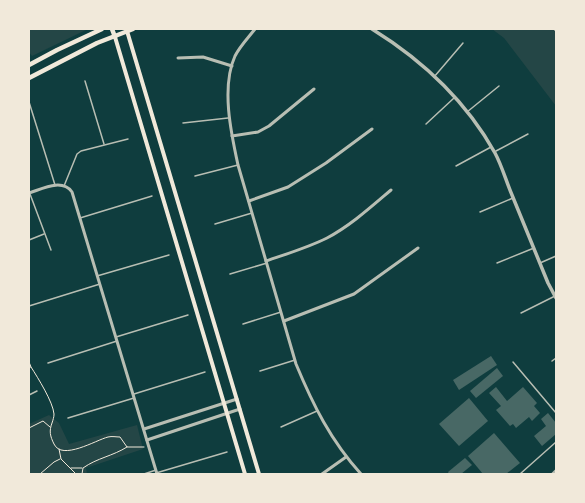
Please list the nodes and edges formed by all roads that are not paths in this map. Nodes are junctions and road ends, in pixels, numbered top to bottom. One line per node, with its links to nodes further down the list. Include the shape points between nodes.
1 (102, 29): 10 (main road)
2 (112, 29): 7 (main road)
3 (133, 29): 6 (main road)
4 (255, 29): 11 (street, via 241,46)
5 (372, 29): 12 (street, via 405,52)
6 (127, 30): 7 (main road); 77 (main road)
7 (115, 37): 13 (main road, via 97,43); 78 (main road)
8 (463, 43): 12 (lane)
9 (178, 58): 11 (street, via 203,57)
10 (29, 65)
11 (232, 66): 20 (street, via 228,87)
12 (434, 77): 17 (street)
13 (29, 78)
14 (85, 81): 27 (lane)
15 (498, 86): 19 (lane)
16 (314, 89): 25 (street, via 269,126 258,132)
17 (455, 97): 19 (street); 22 (lane)
18 (29, 102): 33 (lane)
19 (467, 112): 28 (street)
20 (230, 118): 21 (lane); 25 (street)
21 (182, 123)
22 (426, 124)
23 (372, 128): 39 (street, via 326,163 288,187)
24 (528, 134): 29 (lane)
25 (232, 136): 30 (street)
26 (128, 139): 27 (lane)
27 (105, 145): 34 (lane, via 77,154)
28 (490, 146): 29 (street); 31 (lane)
29 (494, 152): 38 (street)
30 (238, 165): 32 (lane); 39 (street)
31 (456, 166)
32 (195, 176)
33 (55, 185): 34 (street); 36 (street)
34 (64, 186): 42 (street, via 72,192)
35 (391, 190): 51 (street, via 328,238)
36 (29, 193): 44 (lane)
37 (152, 196): 42 (lane)
38 (513, 198): 40 (lane); 47 (street)
39 (248, 201): 41 (street)
40 (480, 212)
41 (252, 214): 43 (lane); 51 (street)
42 (80, 218): 55 (street)
43 (215, 224)
44 (44, 234): 45 (lane); 48 (lane)
45 (29, 240)
46 (418, 248): 62 (street, via 354,294)
47 (534, 248): 52 (lane); 53 (street)
48 (51, 250)
49 (169, 255): 55 (lane)
50 (556, 256): 53 (lane)
51 (266, 262): 54 (lane); 59 (street)
52 (497, 263)
53 (540, 263): 57 (street)
54 (230, 274)
55 (97, 276): 56 (street)
56 (100, 284): 58 (lane); 64 (street)
57 (556, 297): 60 (lane)
58 (29, 306)
59 (281, 312): 62 (street); 63 (lane)
60 (521, 313)
61 (188, 315): 64 (lane)
62 (284, 321): 67 (street)
63 (243, 324)
64 (116, 337): 65 (street)
65 (117, 341): 70 (lane); 74 (street)
66 (556, 358): 68 (lane)
67 (295, 360): 71 (lane); 80 (street)
68 (552, 361)
69 (513, 362): 82 (lane)
70 (48, 363)
71 (260, 371)
72 (205, 372): 74 (lane)
73 (37, 391): 75 (lane)
74 (133, 394): 76 (street)
75 (29, 395)
76 (134, 398): 83 (lane); 85 (street)
77 (237, 399): 78 (street); 79 (main road)
78 (223, 403): 81 (main road); 85 (street)
79 (240, 409): 81 (street); 94 (main road)
80 (317, 411): 84 (lane); 89 (street)
81 (226, 413): 86 (street); 93 (main road)
82 (556, 413)
83 (68, 418)
84 (281, 427)
85 (144, 429): 86 (street)
86 (147, 440): 91 (street)
87 (556, 442): 97 (lane)
88 (227, 452): 91 (lane)
89 (346, 457): 95 (street); 96 (street)
90 (556, 471): 98 (street)
91 (156, 472): 92 (lane)
92 (144, 474)
93 (245, 474)
94 (258, 474)
95 (322, 474)
96 (361, 474)
97 (520, 474)
98 (553, 474)

